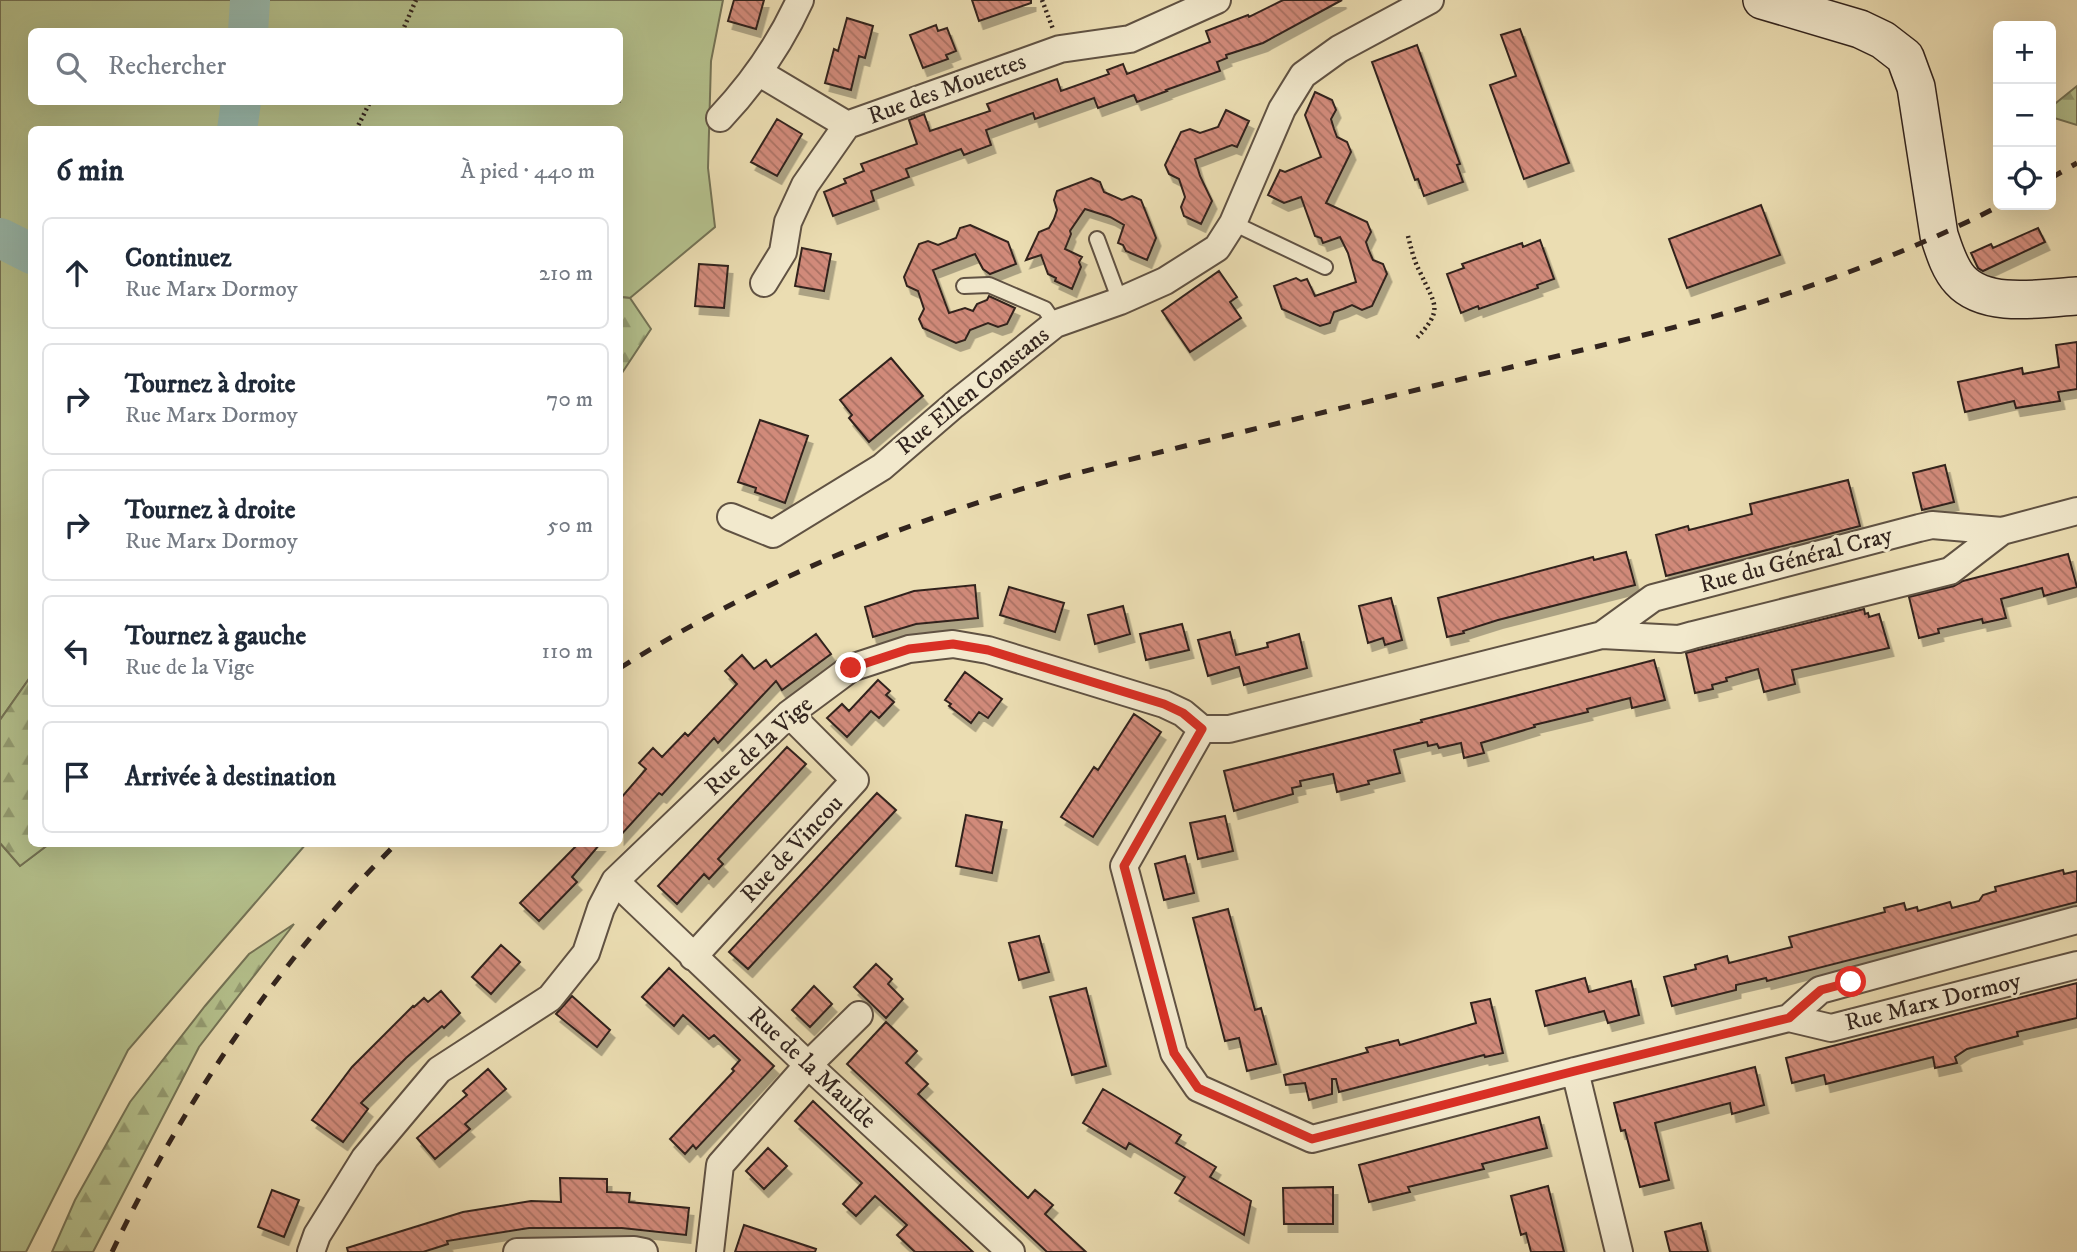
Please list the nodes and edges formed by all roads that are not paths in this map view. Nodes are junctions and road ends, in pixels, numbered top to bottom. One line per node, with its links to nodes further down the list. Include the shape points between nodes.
1 (800, 0): 5 (street)
2 (1217, 0): 7 (street, Rue des Mouettes, via 1130,39 1060,49)
3 (1430, 0): 8 (street, Rue Ellen Constans, via 1339,49 1303,75 1282,109)
4 (1769, 1): 13 (street, via 1860,29 1905,57 1916,87 1939,235 1960,281 1985,296 2017,301)
5 (758, 72): 6 (street); 7 (street)
6 (720, 118)
7 (846, 125): 11 (street, Rue des Mouettes, via 805,185 788,222 783,252)
8 (1233, 223): 10 (lane); 14 (street, Rue Ellen Constans, via 1217,248 1166,281)
9 (1097, 239): 14 (lane)
10 (1325, 267)
11 (764, 283)
12 (964, 286): 15 (lane, via 989,285 1045,309)
13 (2077, 296)
14 (1119, 301): 15 (street, Rue Ellen Constans)
15 (1055, 324): 17 (street, Rue Ellen Constans, via 881,467 773,534)
16 (2077, 511): 18 (street, Rue du Général Cray)
17 (731, 516)
18 (2002, 531): 19 (street, Rue du Général Cray, via 1950,570 1679,639); 19 (street, Rue du Général Cray, via 1932,524 1653,598)
19 (1602, 635): 21 (street, Rue du Général Cray, via 1228,729)
20 (789, 714): 21 (street, Rue de la Vige, via 851,668 909,649 953,644 988,650 1164,704); 22 (street, Rue de la Vige); 24 (street, Rue de Vincou, via 855,780)
21 (1202, 729): 29 (street, Rue Marx Dormoy, via 1124,866 1174,1053 1198,1088 1312,1139)
22 (615, 881): 24 (street, Rue de la Maulde); 30 (street, Rue de la Vige, via 586,953 550,998 439,1070 365,1158)
23 (2077, 920): 27 (street, Rue Marx Dormoy, via 1821,990)
24 (693, 957): 28 (street, Rue de la Maulde)
25 (2077, 965): 27 (street, Rue Marx Dormoy, via 1831,1028)
26 (859, 1015): 28 (street)
27 (1789, 1018): 29 (street, Rue Marx Dormoy)
28 (808, 1065): 33 (street, via 720,1165); 34 (street, Rue de la Maulde)
29 (1575, 1071): 35 (street)
30 (311, 1252)
31 (517, 1252): 32 (street)
32 (644, 1252)
33 (710, 1252)
34 (1011, 1252)
35 (1619, 1252)

